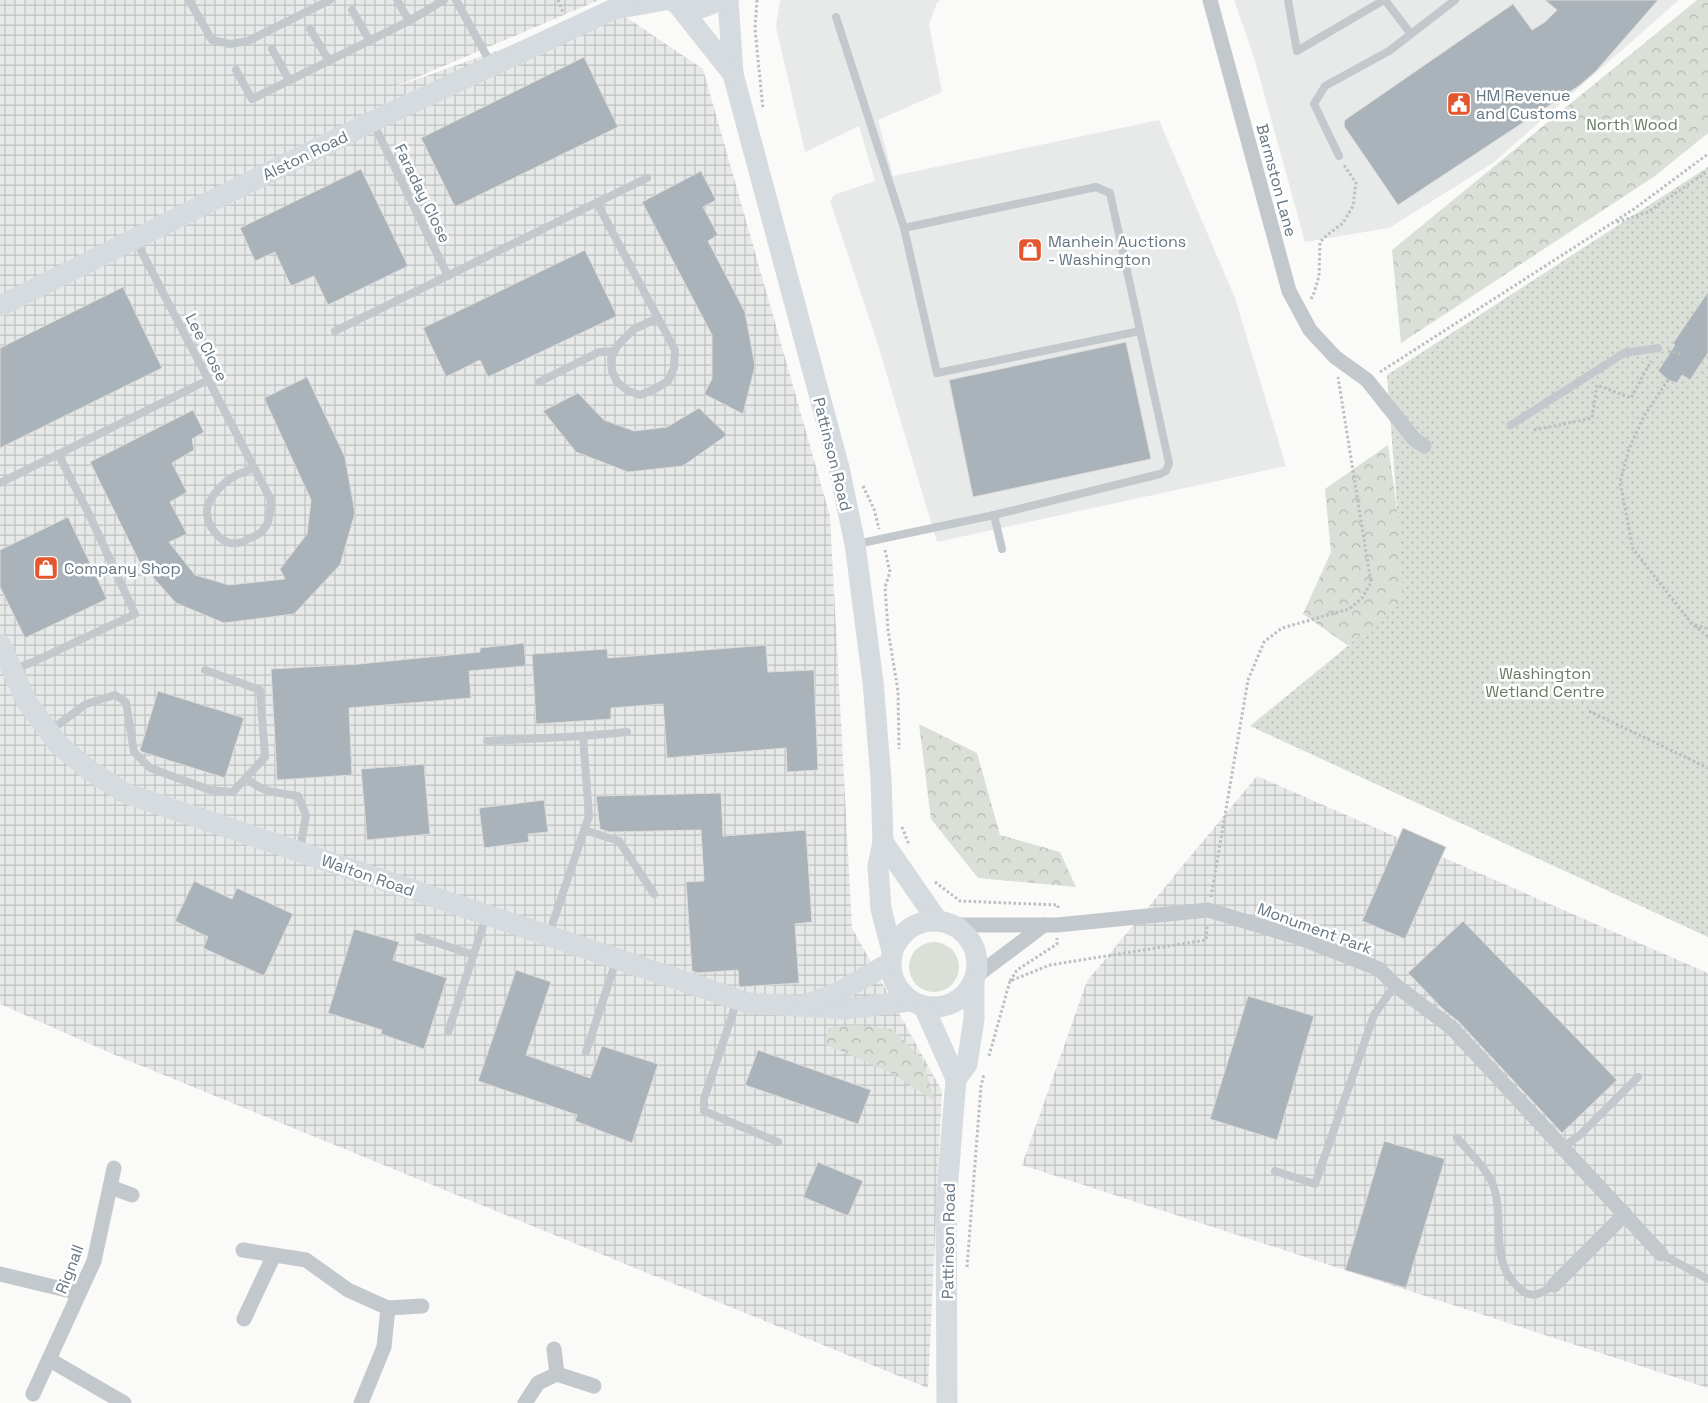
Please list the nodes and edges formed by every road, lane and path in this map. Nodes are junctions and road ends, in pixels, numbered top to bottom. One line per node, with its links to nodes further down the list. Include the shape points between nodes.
1 (189, 0): 11 (lane, via 212,40 230,44 248,41)
2 (397, 0): 16 (lane)
3 (444, 0): 16 (lane)
4 (456, 0): 22 (lane)
5 (718, 0): 12 (street, Alston Road, via 707,7 690,9)
6 (728, 0): 24 (street, Pattinson Road)
7 (1210, 0): 37 (street, Barmston Lane, via 1289,291)
8 (1288, 0): 9 (lane, via 1297,51)
9 (1385, 0): 18 (lane)
10 (1456, 0): 18 (lane)
11 (325, 1)
12 (672, 2): 13 (street, Alston Road); 24 (street, Pattinson Road)
13 (619, 5): 22 (street, Alston Road)
14 (352, 10): 19 (lane)
15 (836, 17): 33 (lane)
16 (409, 21): 19 (lane)
17 (310, 29): 21 (lane)
18 (1411, 34): 28 (lane, via 1389,51 1325,86 1317,98 1314,104)
19 (370, 41): 21 (lane)
20 (272, 49): 25 (lane)
21 (329, 61): 25 (lane)
22 (492, 66): 26 (street, Alston Road)
23 (236, 70): 25 (lane, via 252,98)
24 (733, 74): 56 (street, Pattinson Road, via 838,468)
25 (289, 80)
26 (373, 122): 34 (street, Alston Road); 35 (lane, Faraday Close)
27 (1708, 154): 32 (path)
28 (1339, 156): 37 (path, via 1356,183 1353,206 1343,223 1320,242 1319,276)
29 (1708, 171): 32 (path, via 1648,212)
30 (647, 178): 31 (lane)
31 (597, 203): 35 (lane); 38 (lane)
32 (1612, 223): 46 (path)
33 (904, 228): 40 (lane, via 1096,187 1110,193); 40 (lane, via 937,372)
34 (135, 239): 36 (street, Alston Road); 45 (lane, Lee Close)
35 (448, 276): 39 (lane)
36 (0, 306)
37 (1302, 314): 44 (street, Barmston Lane, via 1310,330)
38 (658, 318): 42 (lane, via 634,329); 42 (lane, via 675,350 674,368 668,381 640,394 628,391 617,382 612,371)
39 (336, 331)
40 (1140, 331): 55 (lane, via 1169,463 1166,471)
41 (1658, 348): 43 (path); 49 (lane, via 1624,353); 50 (path, via 1631,398 1597,385 1592,418)
42 (614, 351): 48 (lane, via 599,352)
43 (1680, 354)
44 (1335, 357): 46 (street, Barmston Lane); 75 (path, via 1371,583 1362,598 1349,608 1282,628 1264,642 1248,680)
45 (208, 380): 52 (lane); 53 (lane, Lee Close)
46 (1367, 380): 51 (street, Barmston Lane, via 1414,439)
47 (1668, 380): 58 (path, via 1644,416 1629,449 1620,482 1633,550)
48 (539, 382)
49 (1512, 425)
50 (1534, 430)
51 (1424, 446)
52 (58, 454): 54 (lane); 62 (lane, via 135,614)
53 (254, 468): 53 (lane, Lee Close, via 271,500 270,517 264,530 251,538 236,544 224,541 208,520 207,508 230,478)
54 (0, 482)
55 (994, 516): 56 (lane); 57 (lane)
56 (855, 544): 72 (street, Pattinson Road, via 873,682)
57 (1002, 549)
58 (1692, 624): 59 (path); 60 (path)
59 (1708, 629)
60 (1708, 637)
61 (0, 644): 62 (street, Walton Road)
62 (12, 669): 65 (street, Walton Road, via 28,702)
63 (205, 670): 70 (lane, via 260,690 265,757)
64 (1589, 711): 69 (path)
65 (49, 731): 70 (lane, via 86,704 115,695 126,702 134,752 150,768 210,790 233,792); 73 (street, Walton Road, via 59,745 88,770 126,793)
66 (627, 732): 67 (lane)
67 (583, 736): 68 (lane); 71 (lane, via 589,816)
68 (487, 741)
69 (1708, 768)
70 (247, 778): 73 (lane, via 252,784 271,792 298,796 306,815)
71 (584, 830): 74 (lane, via 619,841); 79 (lane)
72 (883, 842): 77 (street); 82 (street, Pattinson Road, via 878,866 881,909)
73 (299, 852): 76 (street, Walton Road)
74 (654, 894)
75 (1208, 910): 78 (street, Monument Park); 85 (street, Monument Park, via 1300,938 1379,969); 91 (path, via 1206,940 1050,965 1010,981)
76 (487, 915): 79 (street, Walton Road); 81 (lane)
77 (946, 923): 78 (street, Monument Park); 82 (street, via 922,922 909,928 899,938); 84 (street, via 966,934 974,947 978,961)
78 (1044, 925): 84 (street)
79 (548, 936): 83 (street, Walton Road)
80 (419, 938): 81 (lane)
81 (474, 955): 89 (lane)
82 (892, 956): 87 (street, via 891,973 895,984 901,993); 88 (street, Walton Road, via 842,991)
83 (617, 959): 86 (street, Walton Road); 90 (lane)
84 (975, 979): 87 (street, via 966,995 953,1004 939,1008); 94 (street, Pattinson Road, via 974,1019 967,1064)
85 (1395, 985): 97 (street, Monument Park, via 1452,1028); 99 (lane, via 1374,1015 1315,1184)
86 (738, 1000): 88 (street, Walton Road); 96 (lane, via 704,1099 704,1111)
87 (917, 1004): 88 (street, Walton Road, via 845,1009); 94 (street, Pattinson Road)
88 (803, 1006)
89 (448, 1032)
90 (586, 1052)
91 (988, 1057)
92 (986, 1066): 107 (path, via 981,1086)
93 (1638, 1077): 97 (lane, via 1580,1135)
94 (956, 1079): 122 (street, Pattinson Road, via 946,1204)
95 (1457, 1138): 109 (lane, via 1489,1176 1495,1191 1505,1271 1518,1288 1531,1296 1541,1294)
96 (778, 1142)
97 (1563, 1147): 102 (street, Monument Park)
98 (114, 1168): 100 (street, Rignall)
99 (1275, 1171)
100 (110, 1187): 101 (street); 110 (street, Rignall, via 94,1261)
101 (132, 1195)
102 (1625, 1214): 104 (street, Monument Park); 109 (street)
103 (243, 1250): 105 (street)
104 (1661, 1254): 108 (lane)
105 (274, 1256): 112 (street, via 306,1260 348,1290); 113 (street)
106 (0, 1274): 110 (street)
107 (966, 1274)
108 (1708, 1279)
109 (1554, 1285)
110 (79, 1293): 115 (street, Rignall)
111 (422, 1306): 112 (street)
112 (388, 1308): 120 (street, via 384,1347)
113 (244, 1319)
114 (554, 1349): 116 (street)
115 (50, 1360): 118 (street, Rignall); 119 (street)
116 (557, 1374): 117 (street); 121 (street, via 538,1383)
117 (594, 1386)
118 (33, 1394)
119 (124, 1403)
120 (362, 1403)
121 (524, 1403)
122 (947, 1403)

